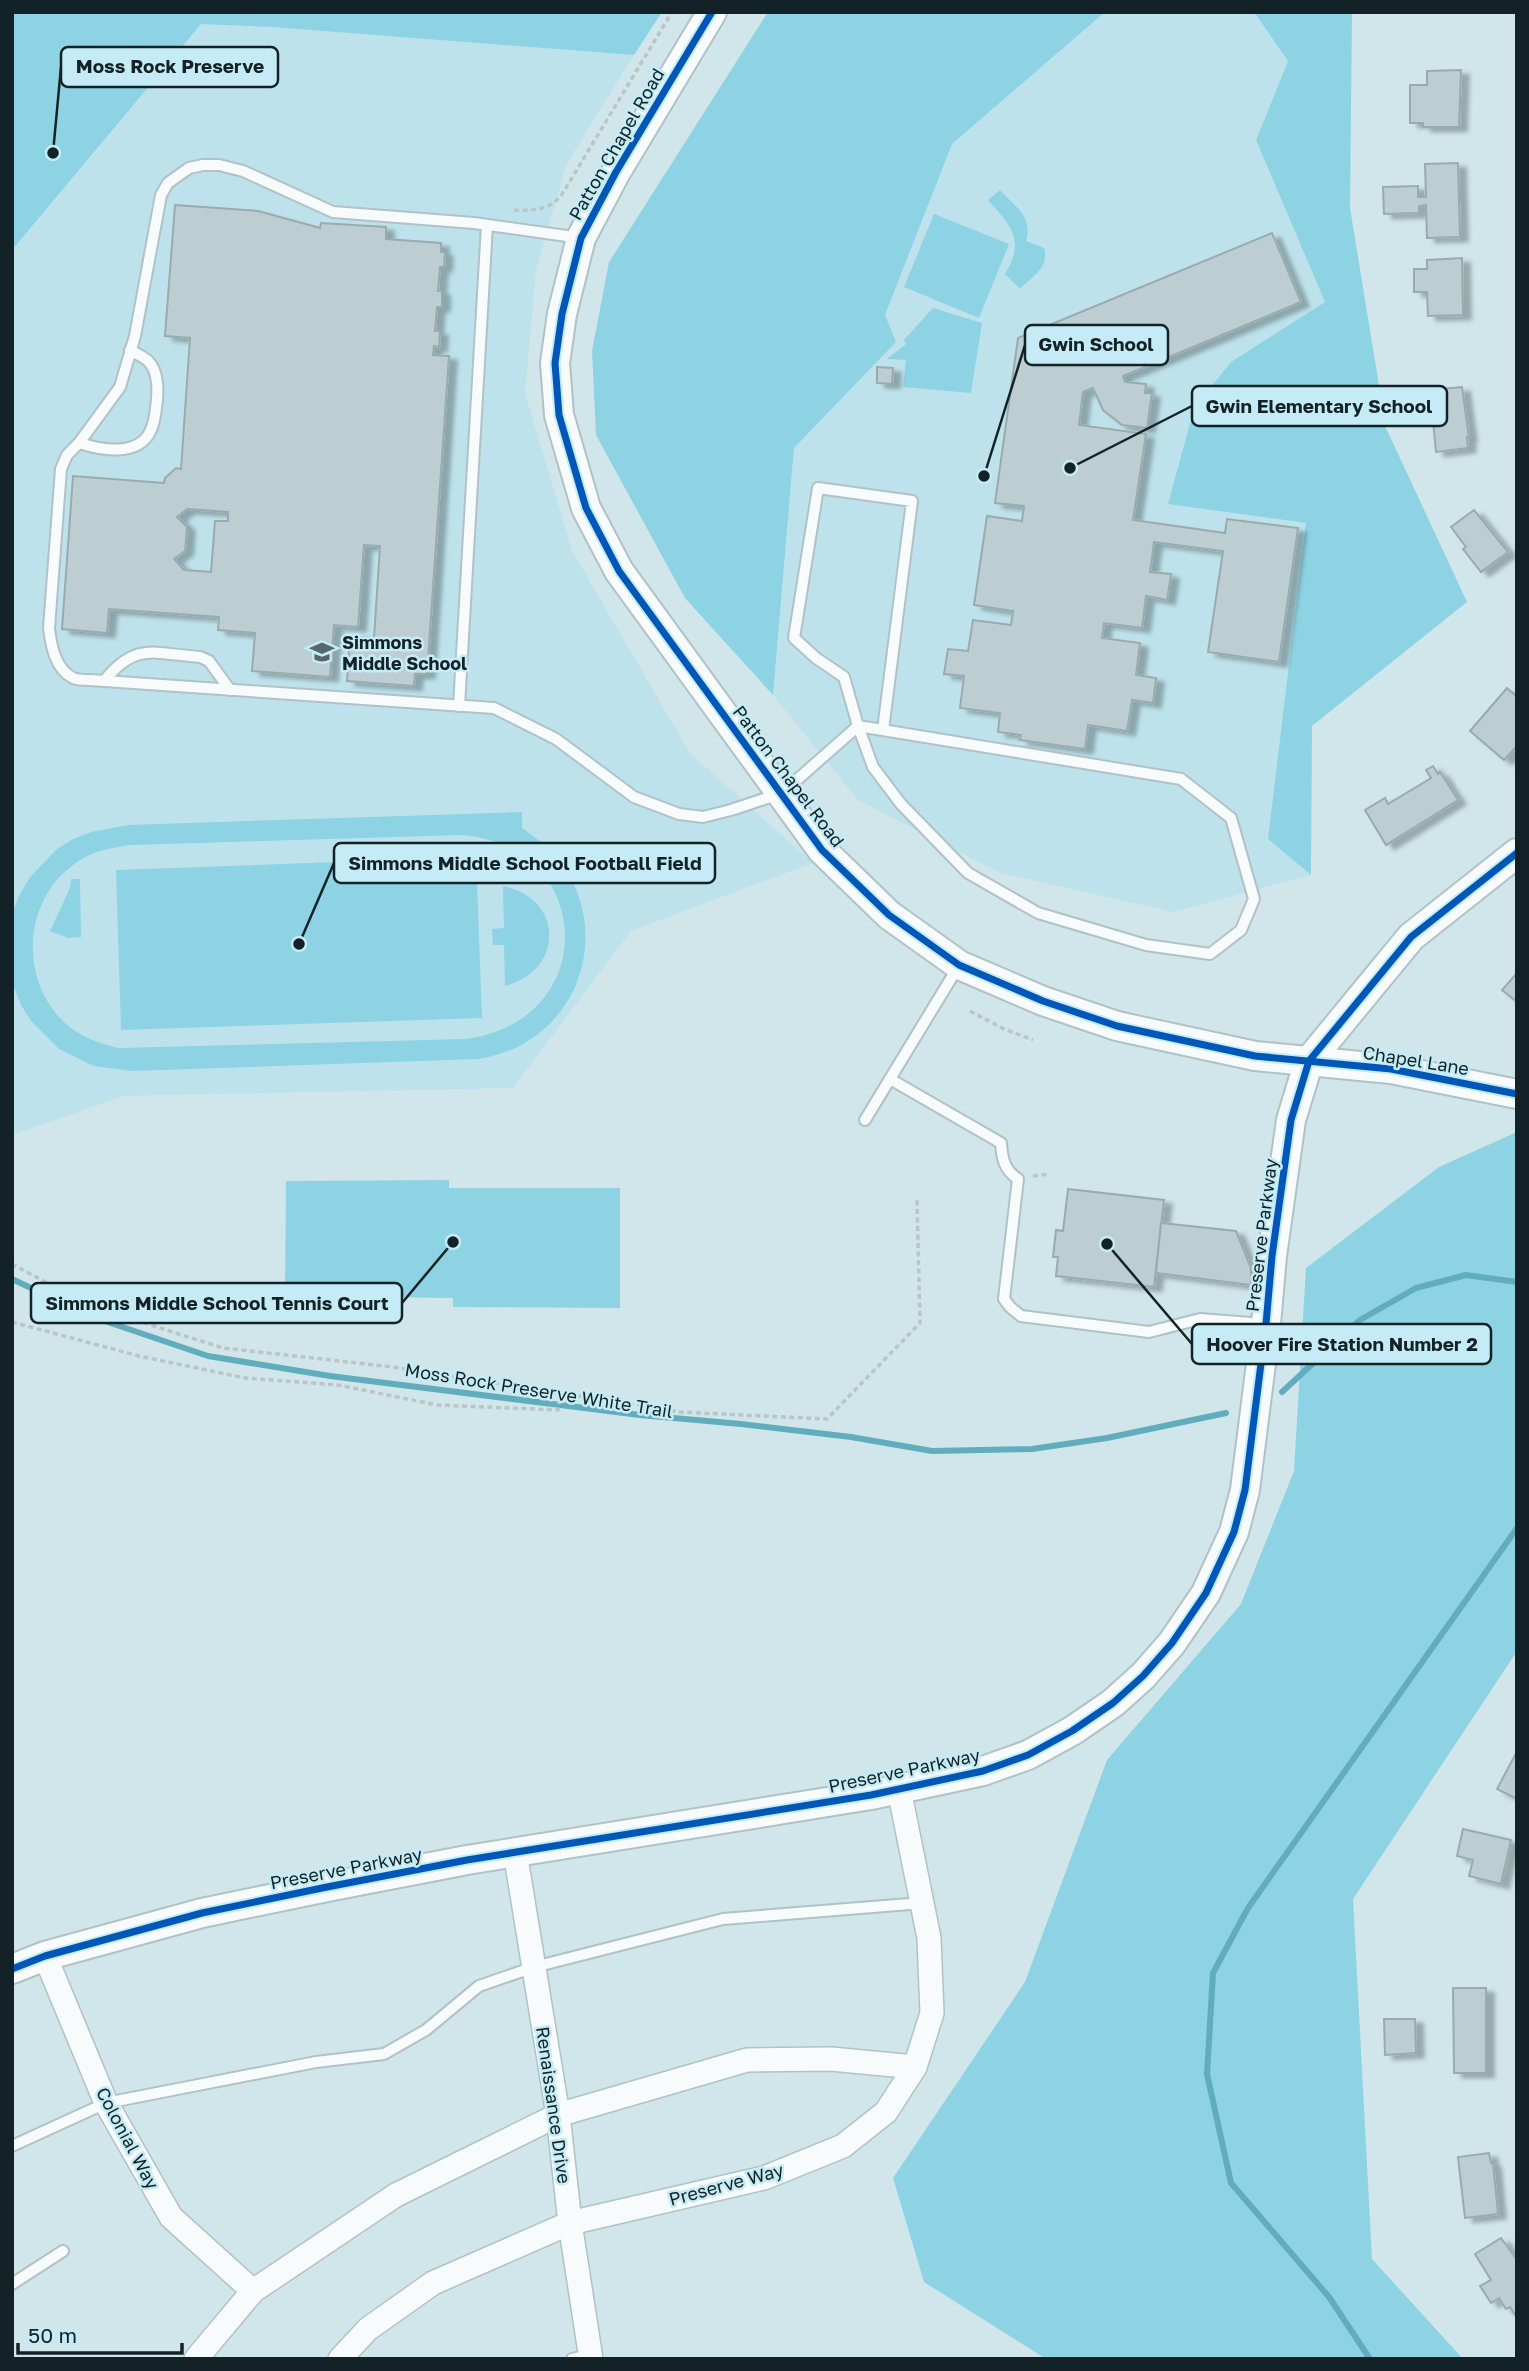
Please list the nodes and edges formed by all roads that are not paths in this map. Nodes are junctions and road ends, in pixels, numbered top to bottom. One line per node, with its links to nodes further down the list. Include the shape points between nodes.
1 (712, 12): 3 (street, Patton Chapel Road)
2 (487, 225): 3 (lane); 4 (lane, via 333,212 243,171 219,165 189,169 168,183 161,195); 8 (lane)
3 (581, 238): 11 (street, Patton Chapel Road, via 555,363 559,415 586,508 619,571)
4 (130, 350): 5 (lane, via 120,387); 5 (lane, via 149,362 155,372 158,385 150,432 139,443 122,449)
5 (79, 443): 6 (lane, via 61,469 48,628 51,649 61,667 73,678)
6 (104, 681): 7 (lane); 7 (lane, via 119,662 145,653 200,657 209,661)
7 (230, 690): 8 (lane)
8 (458, 706): 11 (lane, via 494,708 522,720 566,746 634,797 679,814 703,817)
9 (858, 726): 10 (lane); 10 (lane, via 844,677 794,638 818,488 912,501); 10 (lane, via 873,767 901,804 968,873 1038,913 1146,945 1210,954 1241,930 1254,899 1231,818 1181,779); 11 (lane)
10 (883, 730)
11 (782, 793): 13 (street, Patton Chapel Road, via 822,850 889,915)
12 (1517, 853): 14 (street, via 1410,937)
13 (959, 965): 14 (street, Patton Chapel Road, via 1117,1026 1255,1056); 15 (lane)
14 (1309, 1061): 16 (street, Chapel Lane, via 1391,1069); 18 (street, Preserve Parkway, via 1291,1120)
15 (890, 1079): 17 (lane); 18 (lane, via 1001,1143 1005,1166 1018,1178 1004,1299 1021,1316 1149,1332 1200,1319)
16 (1517, 1094)
17 (865, 1120)
18 (1266, 1324): 19 (street, Preserve Parkway, via 1245,1490 1234,1532 1206,1593 1172,1643 1113,1703 1028,1755 983,1771)
19 (899, 1789): 20 (street, Preserve Parkway); 21 (street, Preserve Way)
20 (514, 1852): 22 (street, Preserve Parkway, via 202,1913); 23 (street, Renaissance Drive)
21 (922, 1903): 23 (lane, via 723,1919); 25 (street, Preserve Way, via 929,1937 932,2013)
22 (44, 1956): 24 (street, Preserve Parkway); 26 (street, Colonial Way)
23 (534, 1967): 26 (lane, via 479,1986 425,2030 384,2054 316,2062); 27 (street, Renaissance Drive)
24 (12, 1969)
25 (915, 2067): 27 (street, via 831,2059 747,2060); 29 (street, Preserve Way, via 886,2112 843,2146 764,2178)
26 (106, 2103): 28 (lane); 32 (street, Colonial Way, via 171,2217)
27 (558, 2115): 29 (street, Renaissance Drive); 32 (street, via 396,2194)
28 (12, 2146)
29 (570, 2223): 33 (street, Renaissance Drive); 35 (street, Preserve Way, via 433,2283 368,2329)
30 (63, 2251): 31 (lane)
31 (12, 2284)
32 (253, 2291): 34 (street)
33 (584, 2358)
34 (196, 2359)
35 (340, 2359)

